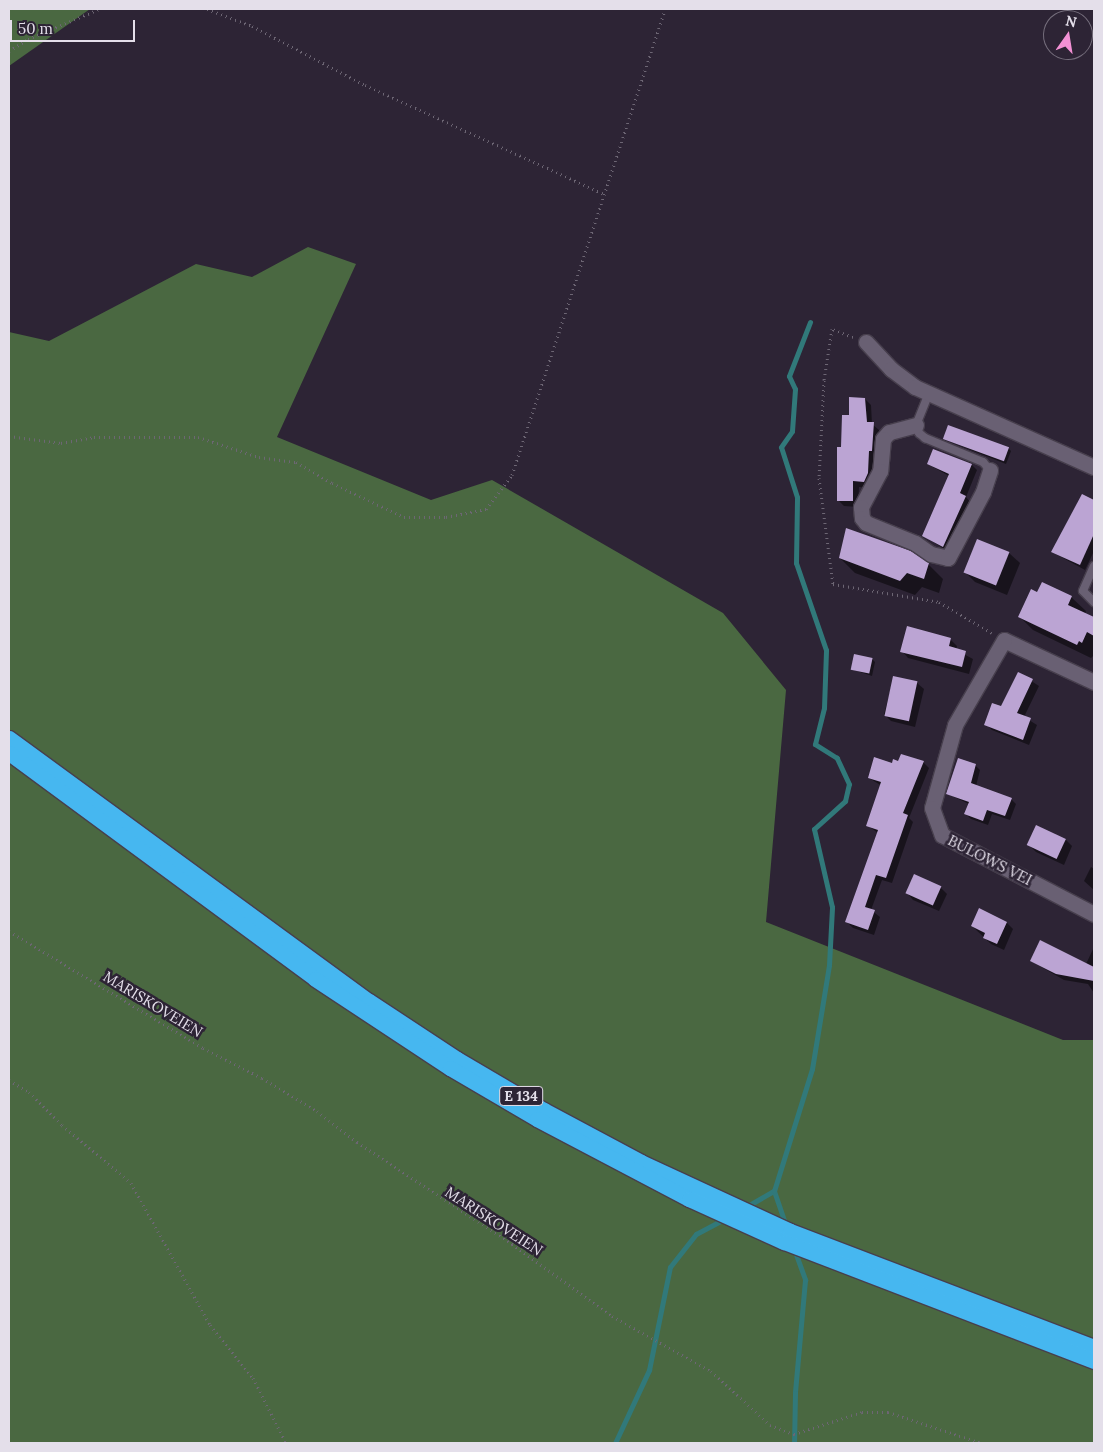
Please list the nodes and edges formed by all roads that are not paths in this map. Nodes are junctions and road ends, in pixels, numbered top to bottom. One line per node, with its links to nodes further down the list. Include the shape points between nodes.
1 (866, 342): 2 (street, via 891,369)
2 (929, 393): 3 (lane); 4 (street)
3 (916, 425): 5 (lane, via 925,438 983,462); 5 (street, via 889,432 883,439 880,471 861,507 862,518 872,526 915,543 940,558 948,558 983,492)
4 (1094, 467)
5 (990, 470)
6 (1094, 566): 7 (lane, via 1082,591)
7 (1094, 602)
8 (1094, 682): 11 (street, BULOWS VEI, via 1004,640 955,725 932,808 942,835)
9 (9, 738): 12 (highway, E 134, via 338,980 457,1059 544,1110 641,1162 790,1231)
10 (9, 753): 13 (highway, E 134, via 322,984 450,1068 537,1119 680,1194 784,1242)
11 (1094, 914)
12 (1094, 1347)
13 (1094, 1360)

